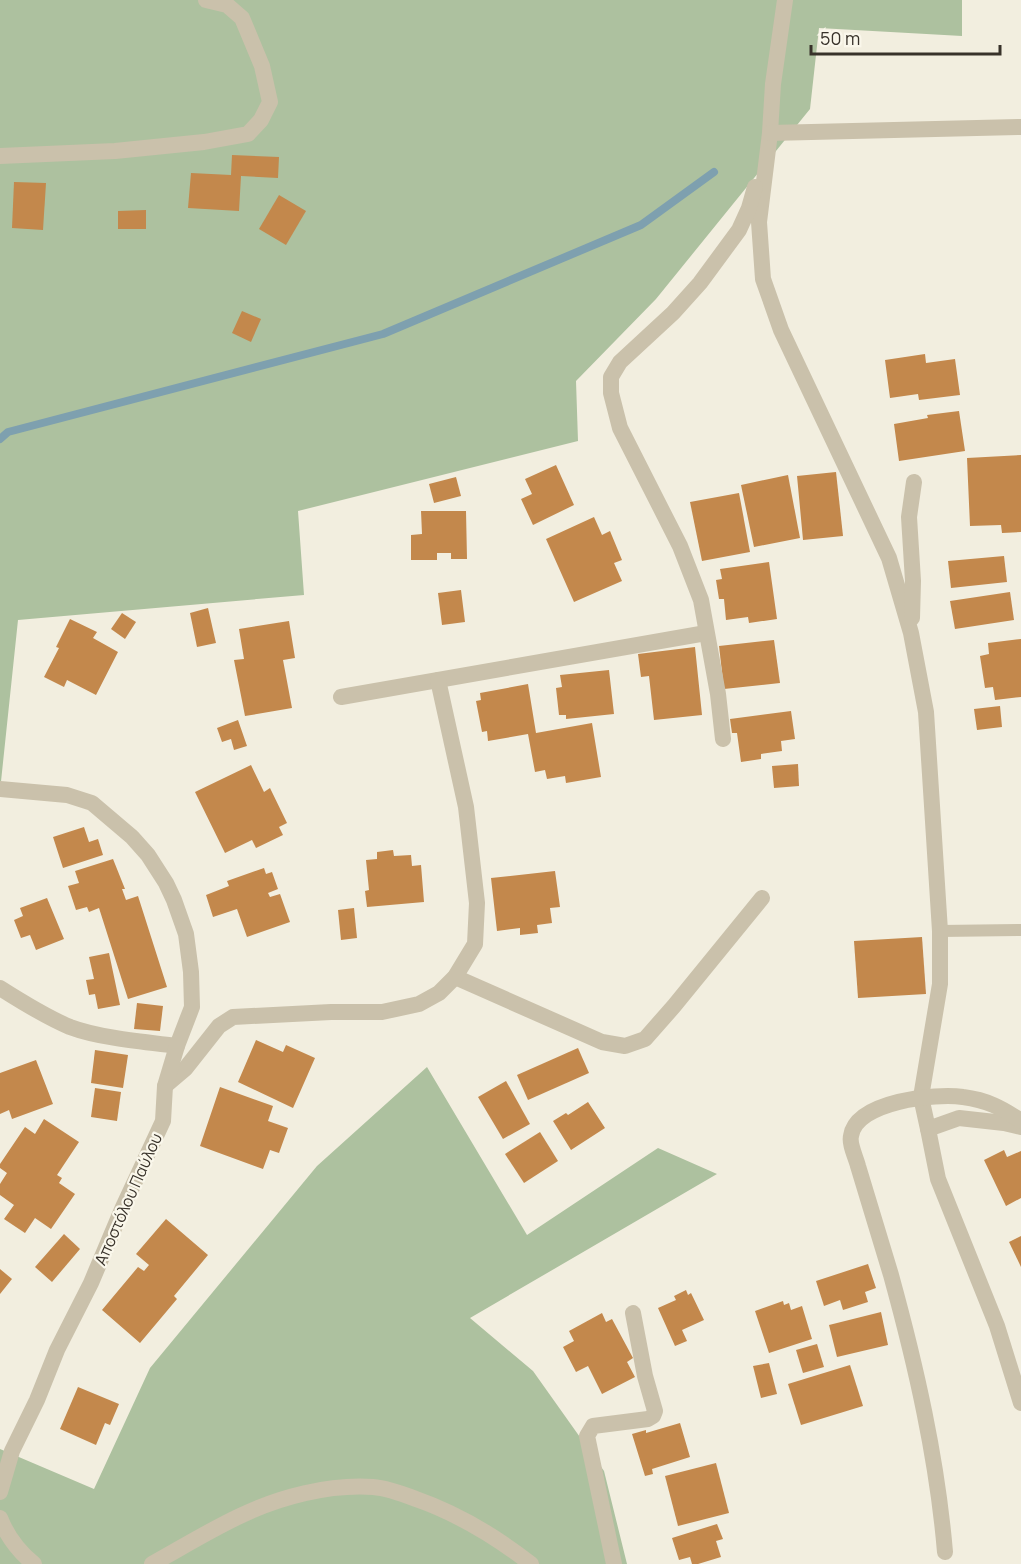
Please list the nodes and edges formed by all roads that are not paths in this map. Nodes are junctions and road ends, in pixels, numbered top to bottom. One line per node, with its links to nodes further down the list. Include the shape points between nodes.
1 (206, 0): 5 (street, via 227,4 242,18 262,66 270,102 248,134 115,151)
2 (785, 0): 4 (street)
3 (1021, 127): 4 (street)
4 (770, 133): 6 (street)
5 (0, 156)
6 (766, 158): 8 (street, via 739,230 700,283 620,362 611,377 620,428 681,546 701,600); 9 (street, via 759,222 763,279 781,330 889,558)
7 (914, 482): 9 (street, via 909,517)
8 (706, 633): 10 (street); 12 (street)
9 (911, 633): 16 (street, via 926,712)
10 (438, 680): 11 (street); 17 (street, via 466,807 477,903 475,944)
11 (341, 697)
12 (723, 739)
13 (0, 789): 19 (street, Αποστόλου Παύλου, via 67,795 92,803 148,855 174,900 186,934 192,972 192,1007)
14 (762, 898): 17 (street, via 645,1039 625,1046 602,1041)
15 (1021, 930): 16 (lane)
16 (940, 931): 21 (street, via 940,984)
17 (455, 977): 20 (street, via 439,993 419,1004 382,1012 234,1017 219,1026 185,1070)
18 (0, 988): 19 (street, via 71,1027)
19 (177, 1046): 20 (street, Αποστόλου Παύλου)
20 (165, 1086): 28 (street, Αποστόλου Παύλου, via 163,1121 12,1451)
21 (921, 1097): 22 (street, via 963,1096 998,1106); 24 (street); 30 (street, via 867,1113 855,1122 850,1137 923,1400)
22 (1021, 1121)
23 (1021, 1127): 24 (street, via 959,1118)
24 (928, 1129): 26 (street, via 938,1179)
25 (633, 1312): 34 (street, via 655,1411 648,1419 593,1426 588,1436)
26 (1017, 1377): 27 (street)
27 (1021, 1403)
28 (0, 1492)
29 (0, 1518): 31 (street, via 16,1547)
30 (945, 1552)
31 (34, 1564)
32 (152, 1564): 33 (street, via 242,1515 295,1496 326,1489 374,1487 404,1494 478,1526)
33 (531, 1564)
34 (614, 1564)

